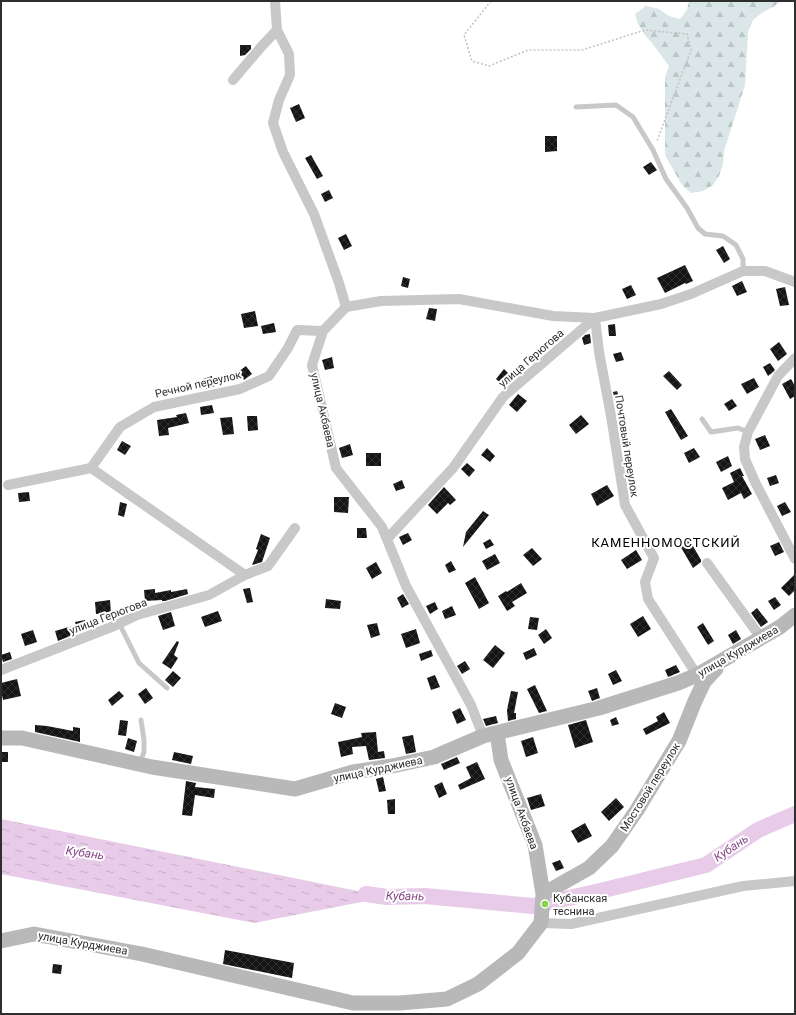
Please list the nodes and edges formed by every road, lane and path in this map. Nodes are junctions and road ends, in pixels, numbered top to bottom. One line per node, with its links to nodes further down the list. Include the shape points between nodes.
1 (275, 1): 3 (street)
2 (490, 1): 6 (path, via 464,35 472,61 489,66 528,50 582,50 645,30 687,34 691,50)
3 (277, 30): 4 (street); 9 (street, via 289,54 290,75 278,100 273,123 283,152 314,214)
4 (232, 80)
5 (576, 107): 6 (lane, via 616,105 633,117)
6 (653, 150): 7 (lane, via 666,179 698,228 705,234 724,236 736,245 743,259)
7 (743, 271): 8 (street, via 765,271); 10 (street, улица Герюгова, via 661,304)
8 (795, 282)
9 (346, 307): 10 (street, via 381,301 459,299 553,316); 11 (street, улица Акбаева)
10 (595, 318): 18 (street, улица Герюгова, via 503,397 453,468); 27 (street, Почтовый переулок, via 625,505 654,558 645,582 648,599)
11 (323, 331): 15 (street, Речной переулок, via 297,330 269,376 240,389 154,407 120,428); 18 (street, улица Акбаева, via 312,365 336,468 382,527)
12 (795, 358): 14 (street, via 778,376)
13 (702, 419): 14 (lane, via 711,432 738,428)
14 (748, 432): 19 (street, via 744,447 745,459)
15 (91, 468): 16 (street); 21 (street)
16 (8, 485)
17 (295, 528): 21 (street, улица Герюгова, via 268,566)
18 (387, 538): 32 (street, улица Акбаева, via 406,586)
19 (795, 558)
20 (707, 563): 24 (street)
21 (245, 575): 23 (street, улица Герюгова, via 209,595 137,615)
22 (795, 615): 24 (street, улица Курджиева)
23 (119, 624): 26 (street, улица Герюгова); 29 (lane, via 139,664)
24 (761, 638): 25 (street, улица Курджиева)
25 (728, 657): 27 (street, улица Курджиева); 30 (street, Мостовой переулок, via 704,682)
26 (1, 670)
27 (697, 675): 28 (street, улица Курджиева)
28 (678, 683): 30 (street, улица Курджиева, via 685,681 693,689); 32 (street, улица Курджиева, via 599,708)
29 (167, 688)
30 (695, 701): 36 (street, Мостовой переулок, via 679,741 612,846 589,868)
31 (141, 720): 34 (lane, via 144,752)
32 (490, 735): 34 (street, улица Курджиева, via 434,757 353,772 295,789); 36 (street, улица Акбаева, via 535,845)
33 (1, 738): 34 (street, улица Курджиева, via 22,738)
34 (139, 764)
35 (795, 881): 37 (street, via 742,886 571,924)
36 (543, 894): 37 (street, улица Акбаева)
37 (541, 922): 38 (street, улица Курджиева, via 518,953 478,984 447,999 400,1003 353,1003 142,954 34,934)
38 (1, 941)

